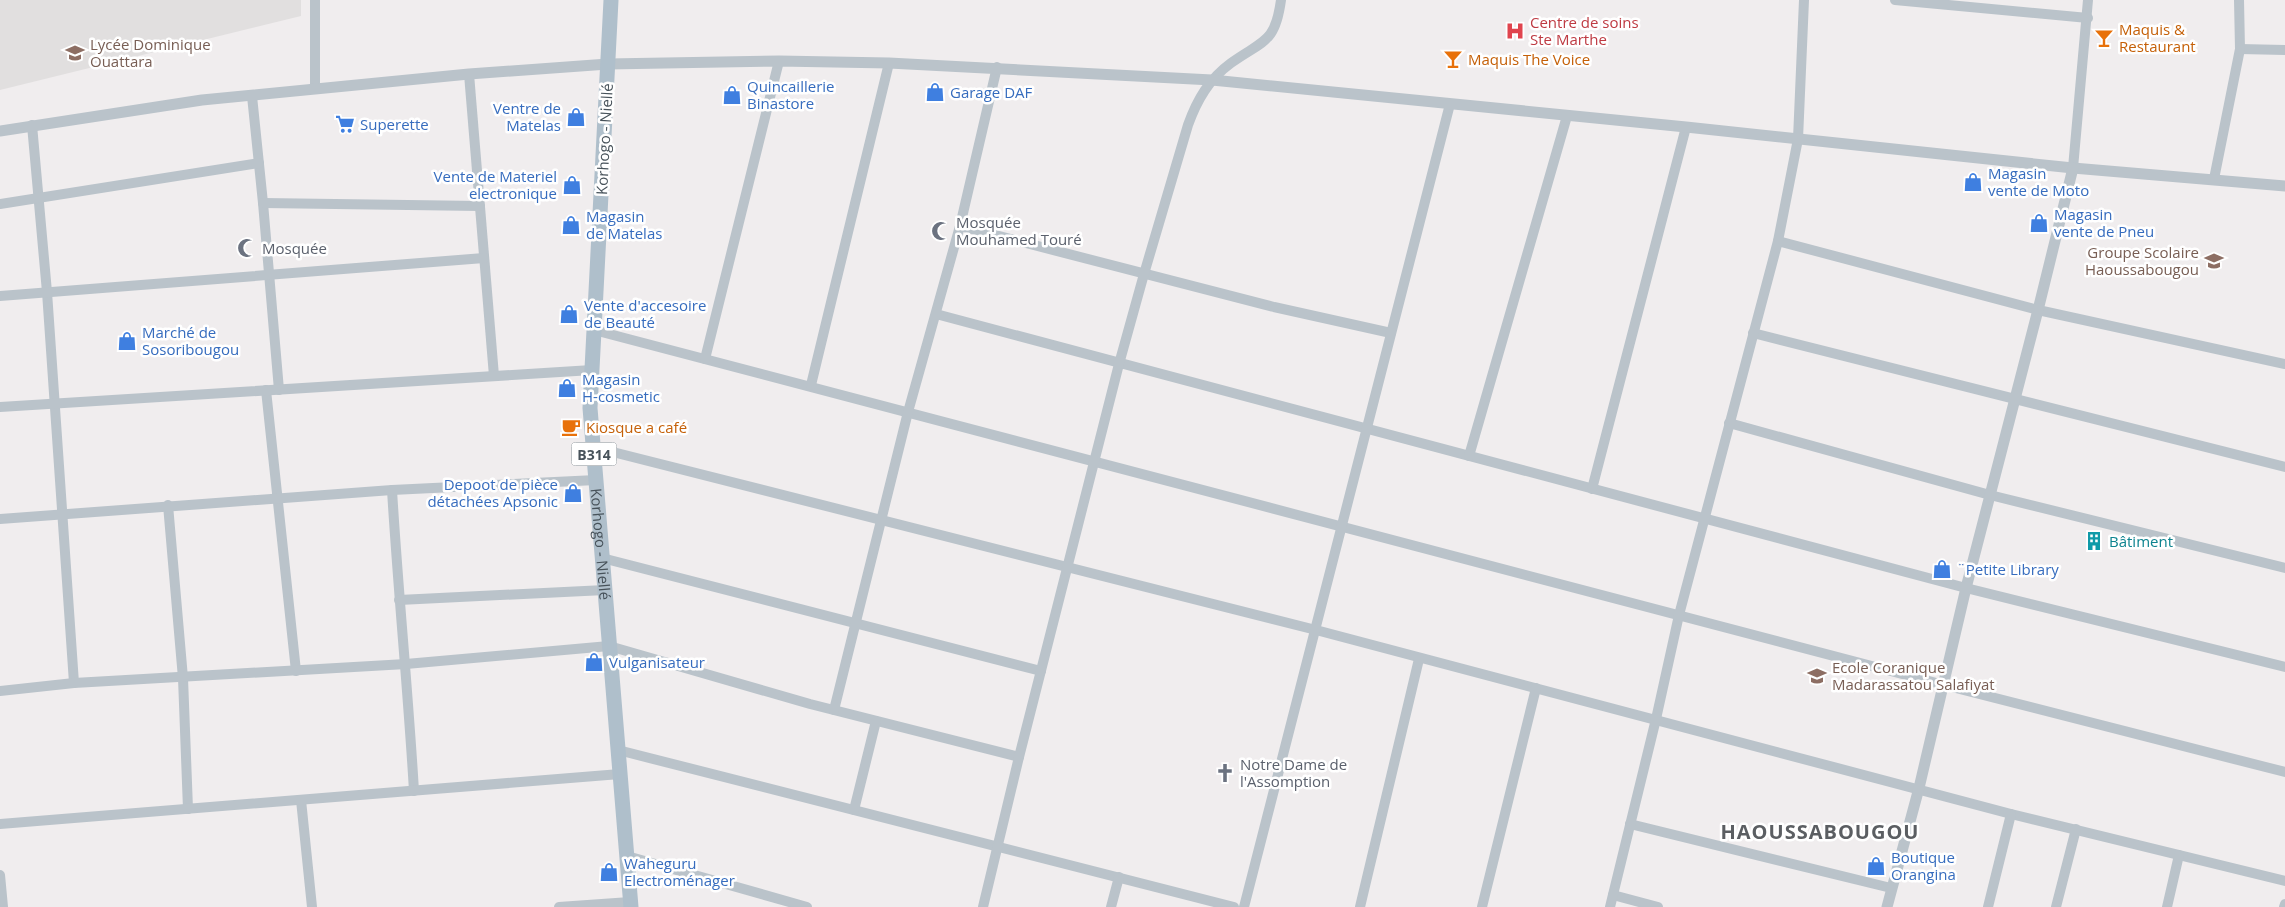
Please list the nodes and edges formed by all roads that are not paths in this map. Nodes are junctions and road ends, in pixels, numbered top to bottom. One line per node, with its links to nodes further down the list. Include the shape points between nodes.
1 (315, 0): 18 (street)
2 (611, 0): 14 (main road, Korhogo - Niellé / B314)
3 (1282, 0): 17 (street, via 1273,32 1260,46 1231,63)
4 (1804, 0): 25 (street)
5 (1895, 0): 8 (street)
6 (2088, 0): 9 (street)
7 (2239, 0): 10 (street)
8 (1942, 2): 9 (street)
9 (2088, 18): 27 (street)
10 (2240, 49): 11 (street); 28 (street)
11 (2285, 50)
12 (778, 61): 13 (street); 14 (street); 46 (street)
13 (889, 63): 15 (street); 51 (street)
14 (608, 64): 16 (street); 43 (main road, Korhogo - Niellé / B314)
15 (998, 67): 17 (street); 34 (street)
16 (469, 74): 18 (street); 33 (street)
17 (1212, 80): 20 (street); 37 (street, via 1197,102)
18 (315, 88): 19 (street)
19 (252, 96): 22 (street, via 202,100); 26 (street)
20 (1450, 104): 21 (street); 44 (street)
21 (1567, 116): 23 (street); 61 (street)
22 (32, 125): 24 (street); 30 (street)
23 (1686, 127): 25 (street); 65 (street)
24 (0, 131)
25 (1798, 139): 27 (street); 35 (street)
26 (259, 163): 30 (street); 32 (street)
27 (2073, 168): 28 (street); 41 (street)
28 (2214, 179): 29 (street)
29 (2285, 186)
30 (39, 198): 31 (street); 39 (street)
31 (0, 204)
32 (263, 204): 33 (street); 38 (street)
33 (480, 206): 36 (street)
34 (960, 226): 37 (street); 42 (street)
35 (1778, 240): 41 (street); 45 (street)
36 (484, 258): 38 (street); 50 (street)
37 (1144, 274): 44 (street); 47 (street)
38 (269, 275): 39 (street); 53 (street)
39 (47, 292): 40 (street); 55 (street)
40 (0, 296)
41 (2038, 310): 48 (street); 54 (street)
42 (936, 314): 47 (street); 57 (street)
43 (594, 330): 46 (street); 49 (main road, Korhogo - Niellé / B314)
44 (1392, 333): 59 (street)
45 (1753, 333): 54 (street); 58 (street)
46 (705, 359): 51 (street)
47 (1120, 364): 59 (street); 62 (street)
48 (2285, 364)
49 (592, 370): 50 (street); 60 (main road, Korhogo - Niellé / B314)
50 (494, 376): 53 (street)
51 (811, 385): 57 (street)
52 (266, 390): 53 (street); 55 (street); 68 (street)
53 (279, 390)
54 (2014, 399): 63 (street); 67 (street)
55 (55, 403): 56 (street); 70 (street)
56 (0, 407)
57 (908, 412): 62 (street); 73 (street)
58 (1729, 423): 67 (street); 72 (street)
59 (1367, 429): 61 (street); 74 (street)
60 (593, 447): 64 (main road, Korhogo - Niellé / B314); 73 (street)
61 (1469, 456): 65 (street)
62 (1095, 460): 74 (street); 76 (street)
63 (2285, 467)
64 (596, 480): 66 (street); 75 (main road, Korhogo - Niellé / B314)
65 (1592, 489): 72 (street)
66 (392, 490): 68 (street); 80 (street)
67 (1990, 495): 77 (street); 78 (street)
68 (278, 498): 69 (street); 88 (street)
69 (168, 505): 70 (street); 90 (street)
70 (62, 514): 71 (street); 91 (street)
71 (0, 519)
72 (1706, 519): 78 (street); 81 (street)
73 (881, 520): 76 (street); 82 (street)
74 (1343, 526): 81 (street); 83 (street)
75 (602, 558): 79 (main road, Korhogo - Niellé / B314); 82 (street)
76 (1068, 567): 83 (street); 89 (street)
77 (2285, 568)
78 (1966, 588): 87 (street); 92 (street)
79 (605, 590): 80 (street); 84 (main road, Korhogo - Niellé / B314)
80 (399, 600): 86 (street)
81 (1679, 615): 92 (street); 96 (street)
82 (857, 624): 89 (street); 95 (street)
83 (1316, 630): 85 (street); 127 (street)
84 (610, 646): 86 (street); 95 (street); 98 (main road, Korhogo - Niellé / B314)
85 (1419, 659): 93 (street); 128 (street)
86 (406, 664): 88 (street); 103 (street)
87 (2285, 667)
88 (296, 671): 90 (street)
89 (1041, 671): 99 (street)
90 (183, 678): 91 (street); 105 (street)
91 (74, 683): 94 (street)
92 (1944, 685): 100 (street); 102 (street)
93 (1536, 688): 96 (street); 129 (street)
94 (0, 691)
95 (834, 710): 97 (street)
96 (1656, 719): 102 (street); 109 (street)
97 (876, 720): 99 (street); 106 (street)
98 (618, 750): 101 (main road, Korhogo - Niellé / B314); 106 (street)
99 (1019, 757): 111 (street)
100 (2285, 772)
101 (620, 774): 103 (street); 113 (main road, Korhogo - Niellé / B314)
102 (1919, 788): 107 (street); 117 (street)
103 (414, 791): 104 (street)
104 (301, 800): 105 (street); 121 (street)
105 (188, 809): 108 (street)
106 (854, 810): 111 (street)
107 (2011, 814): 110 (street); 133 (street)
108 (0, 824)
109 (1630, 824): 117 (street); 118 (street)
110 (2076, 829): 112 (street); 134 (street)
111 (998, 847): 115 (street); 124 (street)
112 (2179, 855): 116 (street); 135 (street)
113 (626, 856): 119 (main road, Korhogo - Niellé / B314); 123 (street)
114 (0, 875): 120 (street)
115 (1119, 877): 125 (street); 126 (street)
116 (2285, 881)
117 (1891, 888): 132 (street)
118 (1613, 895): 130 (street); 131 (street)
119 (631, 905): 122 (street)
120 (3, 907)
121 (312, 907)
122 (559, 907)
123 (807, 907)
124 (984, 907)
125 (1111, 907)
126 (1234, 907)
127 (1244, 907)
128 (1360, 907)
129 (1482, 907)
130 (1610, 907)
131 (1658, 907)
132 (1887, 907)
133 (1988, 907)
134 (2056, 907)
135 (2166, 907)

